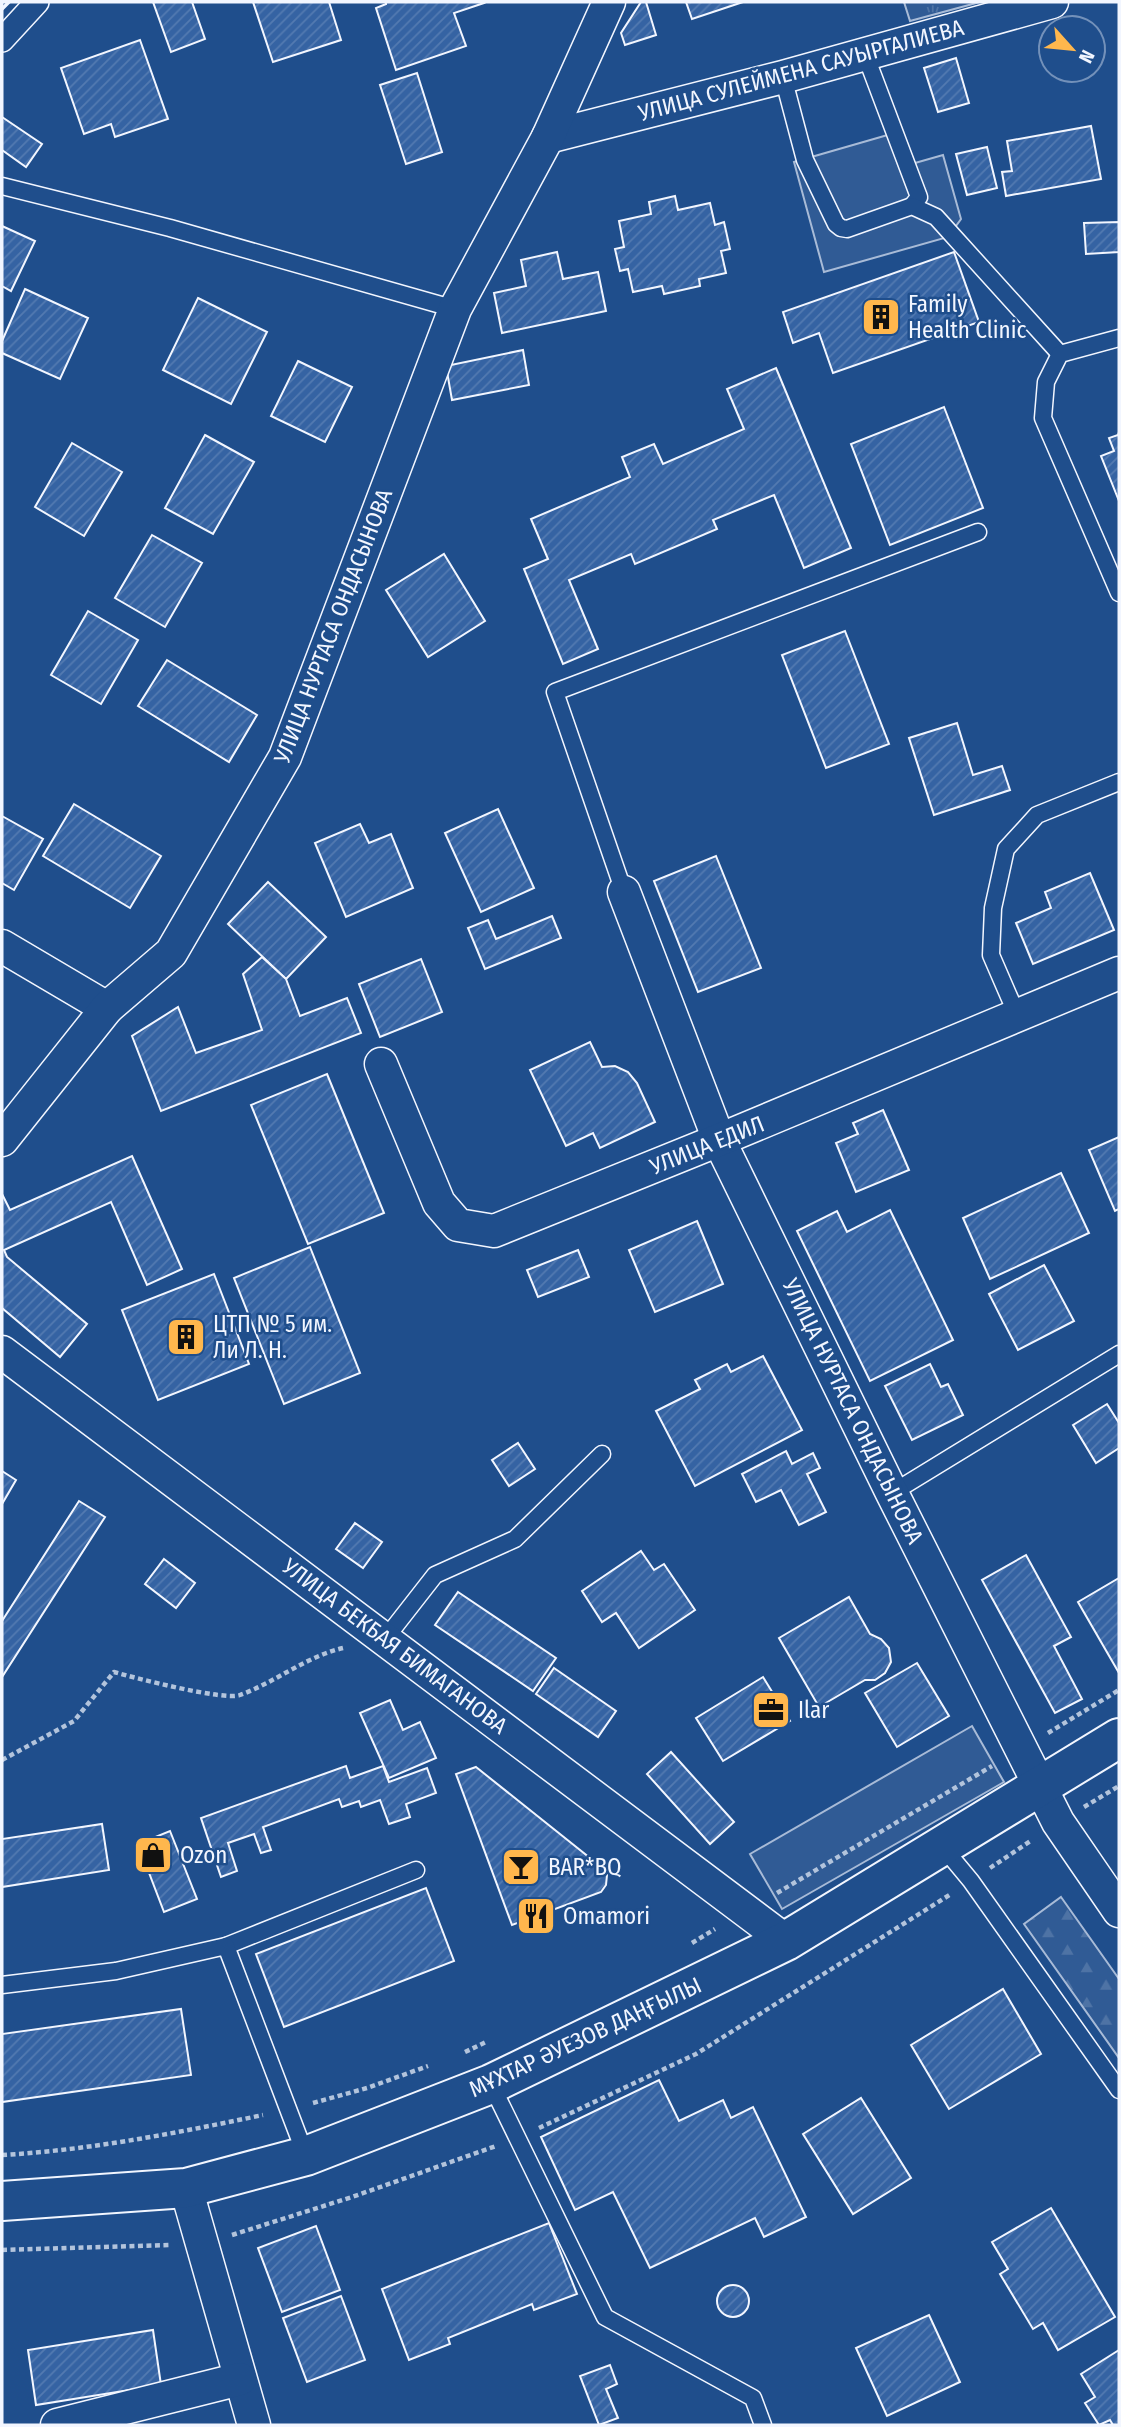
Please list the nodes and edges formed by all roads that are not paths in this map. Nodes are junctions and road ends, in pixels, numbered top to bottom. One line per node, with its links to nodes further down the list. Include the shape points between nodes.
1 (37, 2): 4 (street)
2 (609, 2): 7 (street, УЛИЦА НУРТАСА ОНДАСЫНОВА)
3 (1052, 2): 5 (street, УЛИЦА СУЛЕЙМЕНА САУЫРГАЛИЕВА)
4 (2, 40)
5 (865, 54): 6 (street, УЛИЦА СУЛЕЙМЕНА САУЫРГАЛИЕВА); 9 (lane, via 919,197)
6 (783, 77): 7 (street, УЛИЦА СУЛЕЙМЕНА САУЫРГАЛИЕВА); 9 (lane, via 805,160 836,224 847,229)
7 (548, 137): 10 (street, УЛИЦА НУРТАСА ОНДАСЫНОВА)
8 (2, 186): 10 (lane)
9 (912, 206): 12 (lane, via 936,217)
10 (455, 309): 19 (street, УЛИЦА НУРТАСА ОНДАСЫНОВА, via 285,757 170,954)
11 (1119, 338): 12 (lane)
12 (1060, 354): 14 (lane, via 1046,382 1043,418)
13 (978, 533): 16 (lane, via 555,692)
14 (1119, 593)
15 (1119, 782): 20 (lane, via 1037,815 1006,849 993,908 991,955)
16 (624, 892): 23 (street, УЛИЦА НУРТАСА ОНДАСЫНОВА)
17 (2, 946): 19 (street)
18 (1119, 974): 20 (street, УЛИЦА ЕДИЛ)
19 (107, 1008): 22 (street, УЛИЦА НУРТАСА ОНДАСЫНОВА)
20 (1017, 1015): 23 (street, УЛИЦА ЕДИЛ)
21 (382, 1064): 23 (street, УЛИЦА ЕДИЛ, via 439,1203 458,1225 494,1231)
22 (2, 1140)
23 (719, 1140): 27 (street, УЛИЦА НУРТАСА ОНДАСЫНОВА)
24 (2, 1352): 28 (street, УЛИЦА БЕКБАЯ БИМАГАНОВА)
25 (1119, 1354): 27 (lane)
26 (601, 1454): 28 (lane, via 515,1539 435,1575)
27 (892, 1493): 30 (street, УЛИЦА НУРТАСА ОНДАСЫНОВА)
28 (385, 1639): 34 (street, УЛИЦА БЕКБАЯ БИМАГАНОВА)
29 (1119, 1738): 30 (main road, МҰХТАР ӘУЕЗОВ ДАҢҒЫЛЫ)
30 (1040, 1785): 31 (main road, МҰХТАР ӘУЕЗОВ ДАҢҒЫЛЫ); 33 (street, УЛИЦА НУРТАСА ОНДАСЫНОВА, via 1058,1822)
31 (942, 1846): 34 (main road, МҰХТАР ӘУЕЗОВ ДАҢҒЫЛЫ); 38 (lane)
32 (416, 1870): 35 (lane)
33 (1119, 1911)
34 (786, 1941): 37 (main road, МҰХТАР ӘУЕЗОВ ДАҢҒЫЛЫ)
35 (226, 1946): 36 (lane, via 116,1971); 39 (lane)
36 (2, 1985)
37 (491, 2084): 39 (main road, МҰХТАР ӘУЕЗОВ ДАҢҒЫЛЫ); 45 (lane, via 605,2317 753,2398)
38 (1119, 2090)
39 (306, 2156): 40 (main road, МҰХТАР ӘУЕЗОВ ДАҢҒЫЛЫ)
40 (186, 2188): 41 (main road, МҰХТАР ӘУЕЗОВ ДАҢҒЫЛЫ); 42 (street)
41 (2, 2200)
42 (240, 2379): 43 (street); 44 (street)
43 (57, 2425)
44 (254, 2425)
45 (763, 2425)

